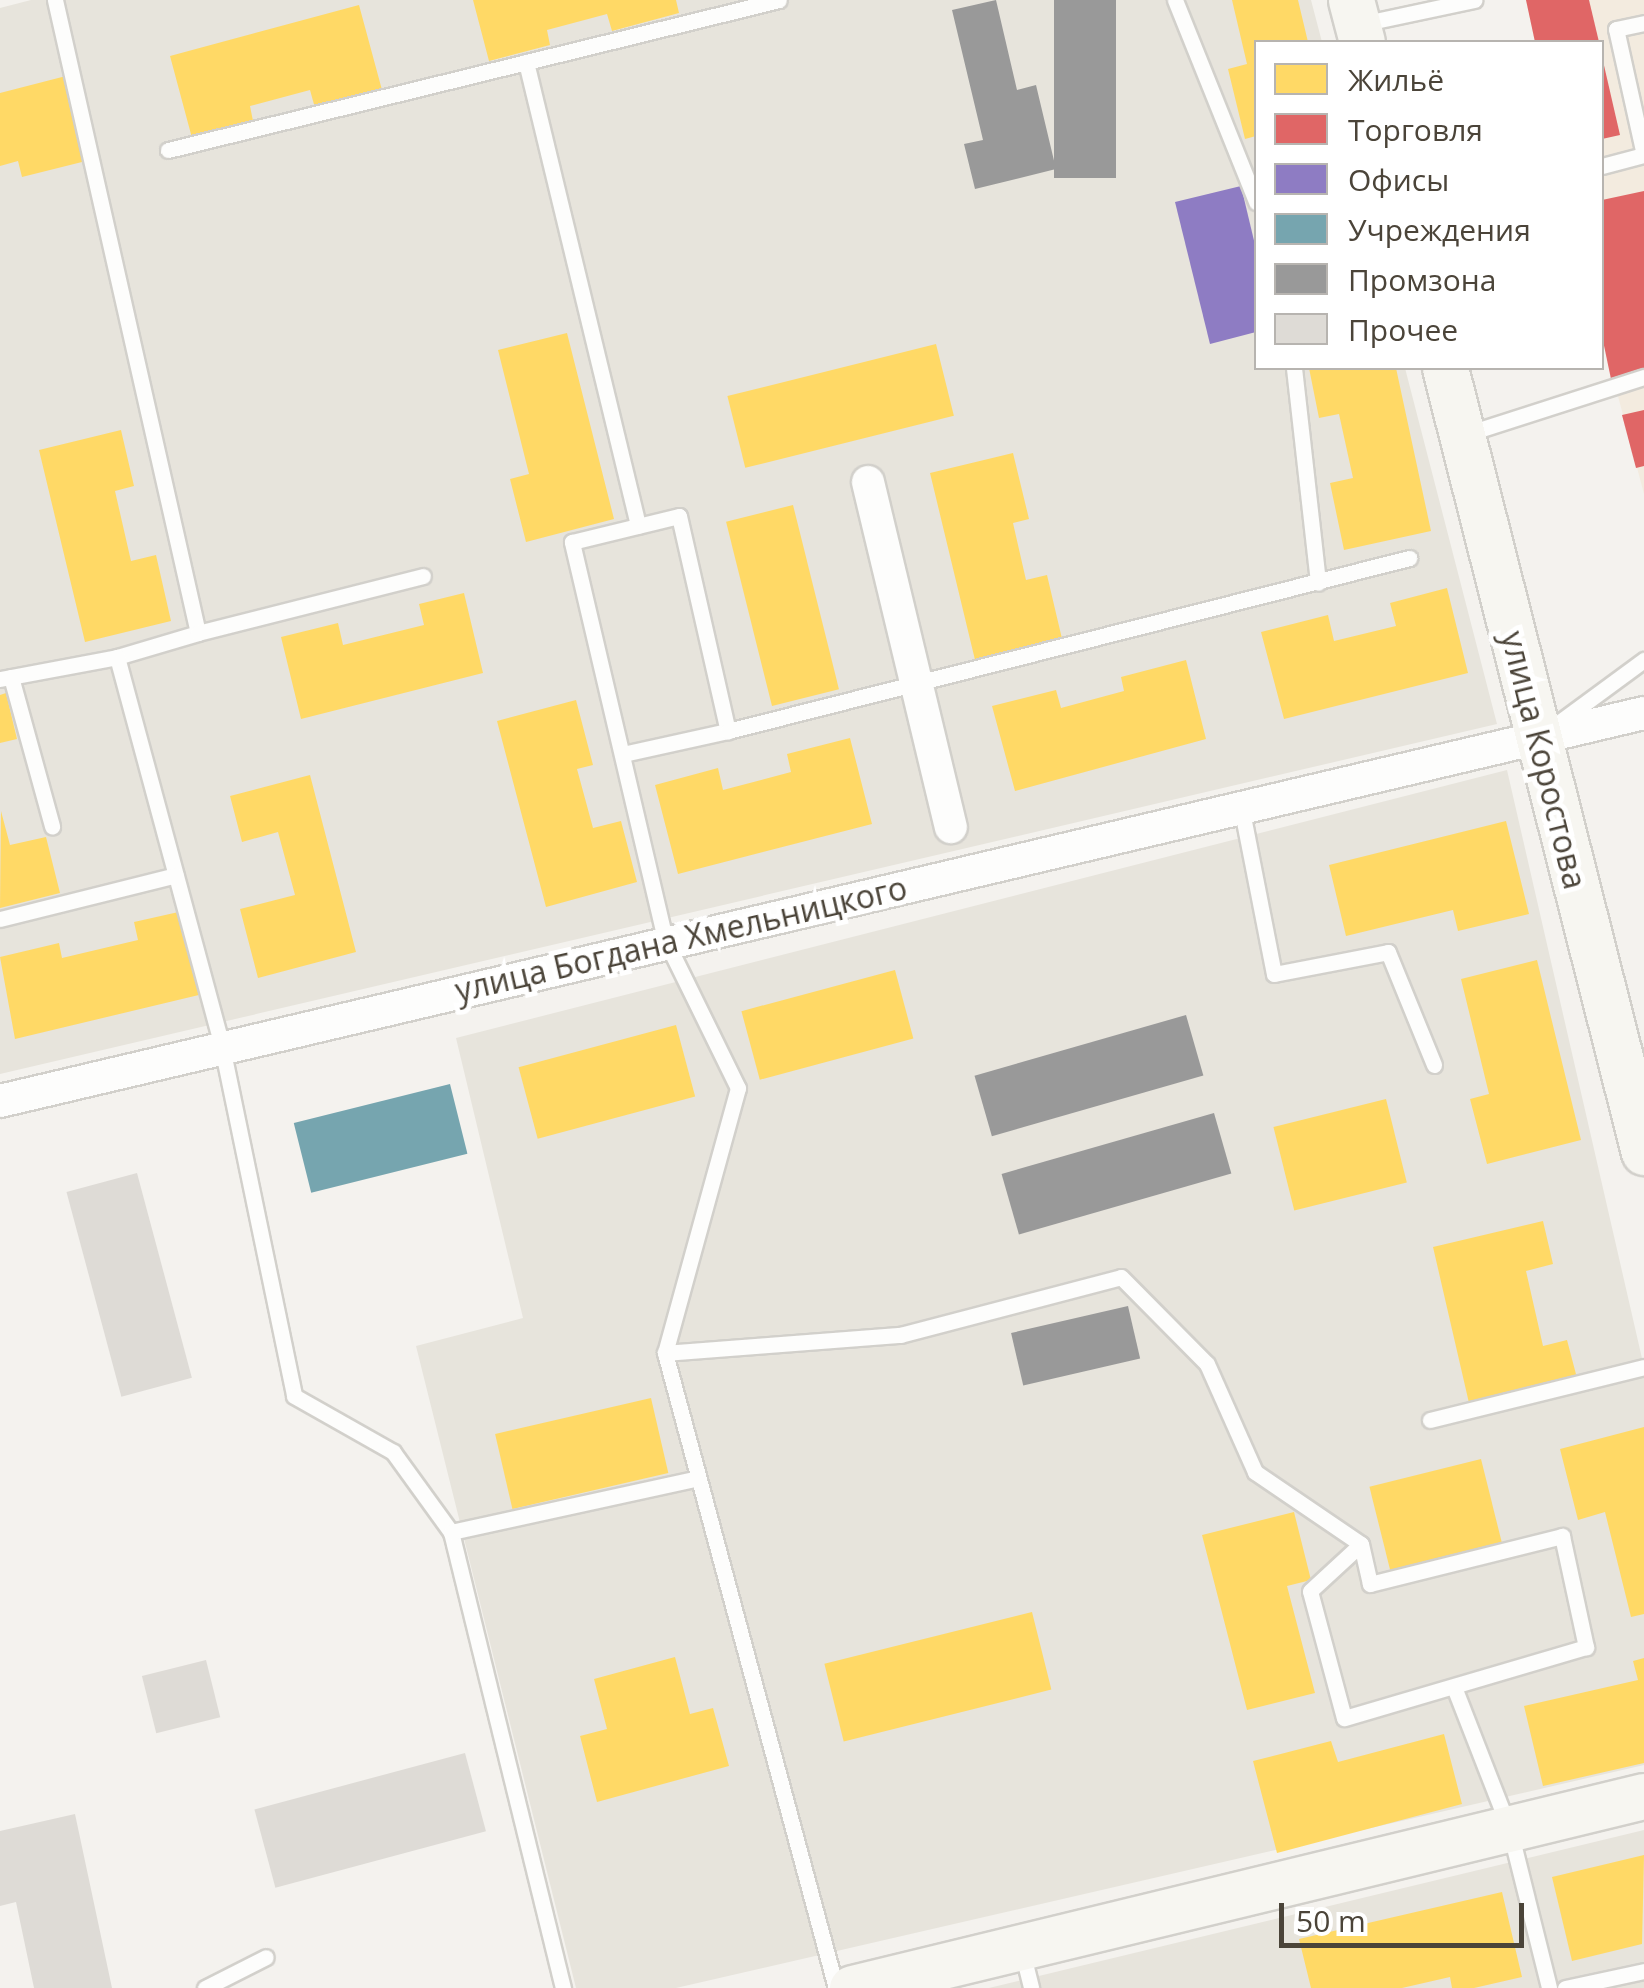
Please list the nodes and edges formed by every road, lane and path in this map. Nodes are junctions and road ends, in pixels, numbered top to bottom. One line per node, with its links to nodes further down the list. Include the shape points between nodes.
1 (55, 0): 21 (lane)
2 (779, 0): 7 (lane)
3 (1175, 0): 11 (lane)
4 (1474, 0): 5 (lane)
5 (1357, 22)
6 (1644, 23): 9 (lane, via 1616,29)
7 (526, 62): 8 (lane); 17 (lane)
8 (168, 150)
9 (1644, 155): 10 (lane)
10 (1604, 165)
11 (1254, 197)
12 (1294, 370): 20 (lane)
13 (1445, 370): 15 (main road, улица Коростова)
14 (1644, 377): 15 (lane)
15 (1462, 435): 28 (main road, улица Коростова)
16 (868, 482): 25 (street)
17 (638, 526): 27 (lane, via 679,516); 29 (lane, via 572,542)
18 (1409, 558): 20 (lane)
19 (423, 576): 21 (lane)
20 (1318, 583): 25 (lane)
21 (198, 633): 22 (lane)
22 (117, 657): 24 (lane); 33 (lane)
23 (1644, 660): 28 (lane)
24 (5, 678): 31 (lane)
25 (923, 682): 27 (lane); 32 (street, via 922,729)
26 (1644, 713): 28 (street, улица Богдана Хмельницкого)
27 (728, 731): 29 (lane)
28 (1538, 737): 30 (street, улица Богдана Хмельницкого); 39 (main road, улица Коростова)
29 (623, 754): 35 (lane)
30 (1240, 802): 35 (street, улица Богдана Хмельницкого, via 702,942); 37 (lane, via 1274,974 1388,952)
31 (52, 826)
32 (951, 827)
33 (176, 875): 34 (lane); 36 (lane)
34 (0, 918)
35 (665, 939): 36 (street, улица Богдана Хмельницкого); 40 (lane, via 738,1088)
36 (222, 1047): 38 (street, улица Богдана Хмельницкого); 44 (lane, via 294,1396 393,1452)
37 (1434, 1065)
38 (0, 1102)
39 (1644, 1152)
40 (665, 1353): 43 (lane); 45 (lane, via 900,1335 1120,1277 1207,1364 1255,1472)
41 (1644, 1367): 42 (lane)
42 (1430, 1420)
43 (694, 1478): 44 (lane); 54 (lane, via 761,1685)
44 (451, 1532): 53 (lane)
45 (1361, 1544): 46 (lane, via 1310,1591 1344,1718); 46 (lane, via 1370,1584 1562,1536 1586,1647)
46 (1454, 1687): 48 (lane)
47 (1644, 1797): 48 (street); 55 (main road)
48 (1510, 1831): 49 (street); 57 (lane)
49 (1021, 1947): 55 (street); 56 (lane)
50 (266, 1957): 52 (lane)
51 (1644, 1972): 58 (lane)
52 (205, 1988)
53 (563, 1988)
54 (836, 1988)
55 (852, 1988)
56 (1031, 1988)
57 (1549, 1988)
58 (1565, 1988)

